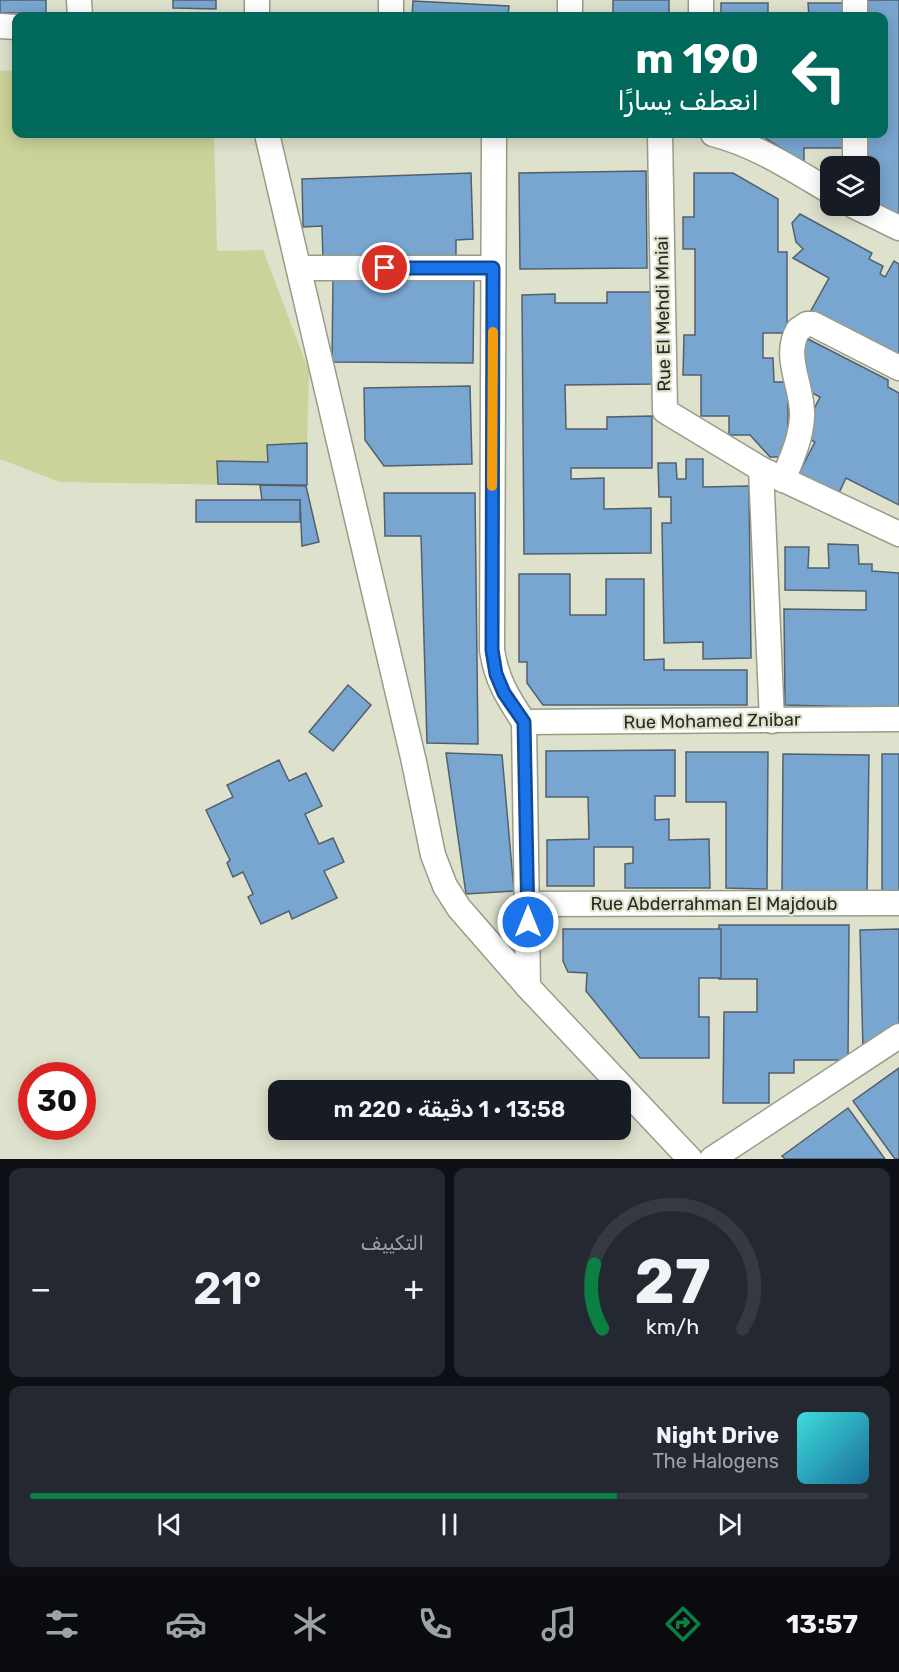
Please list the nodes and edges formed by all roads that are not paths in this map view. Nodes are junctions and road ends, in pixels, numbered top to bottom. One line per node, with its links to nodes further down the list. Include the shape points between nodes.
1 (274, 138): 10 (street)
2 (494, 138): 11 (street)
3 (660, 138): 13 (street, Rue El Mehdi Mniai, via 665,411)
4 (728, 138): 7 (street, via 766,153)
5 (855, 138): 6 (street)
6 (855, 156)
7 (820, 185)
8 (875, 216): 9 (street)
9 (899, 228)
10 (299, 268): 11 (street); 21 (street, via 433,855 459,908)
11 (493, 268): 18 (street, via 492,650 504,693)
12 (899, 368): 14 (street, via 813,324 798,330 792,352 802,419)
13 (761, 470): 14 (street, Rue El Mehdi Mniai); 17 (street)
14 (783, 480): 15 (street, Rue El Mehdi Mniai)
15 (899, 534)
16 (899, 718): 17 (street, Rue Mohamed Znibar)
17 (771, 721): 18 (street, Rue Mohamed Znibar)
18 (524, 722): 20 (street)
19 (899, 903): 20 (street, Rue Abderrahman El Majdoub)
20 (529, 904): 21 (street)
21 (528, 987): 23 (street)
22 (899, 1036): 24 (street)
23 (690, 1159)
24 (712, 1159)

